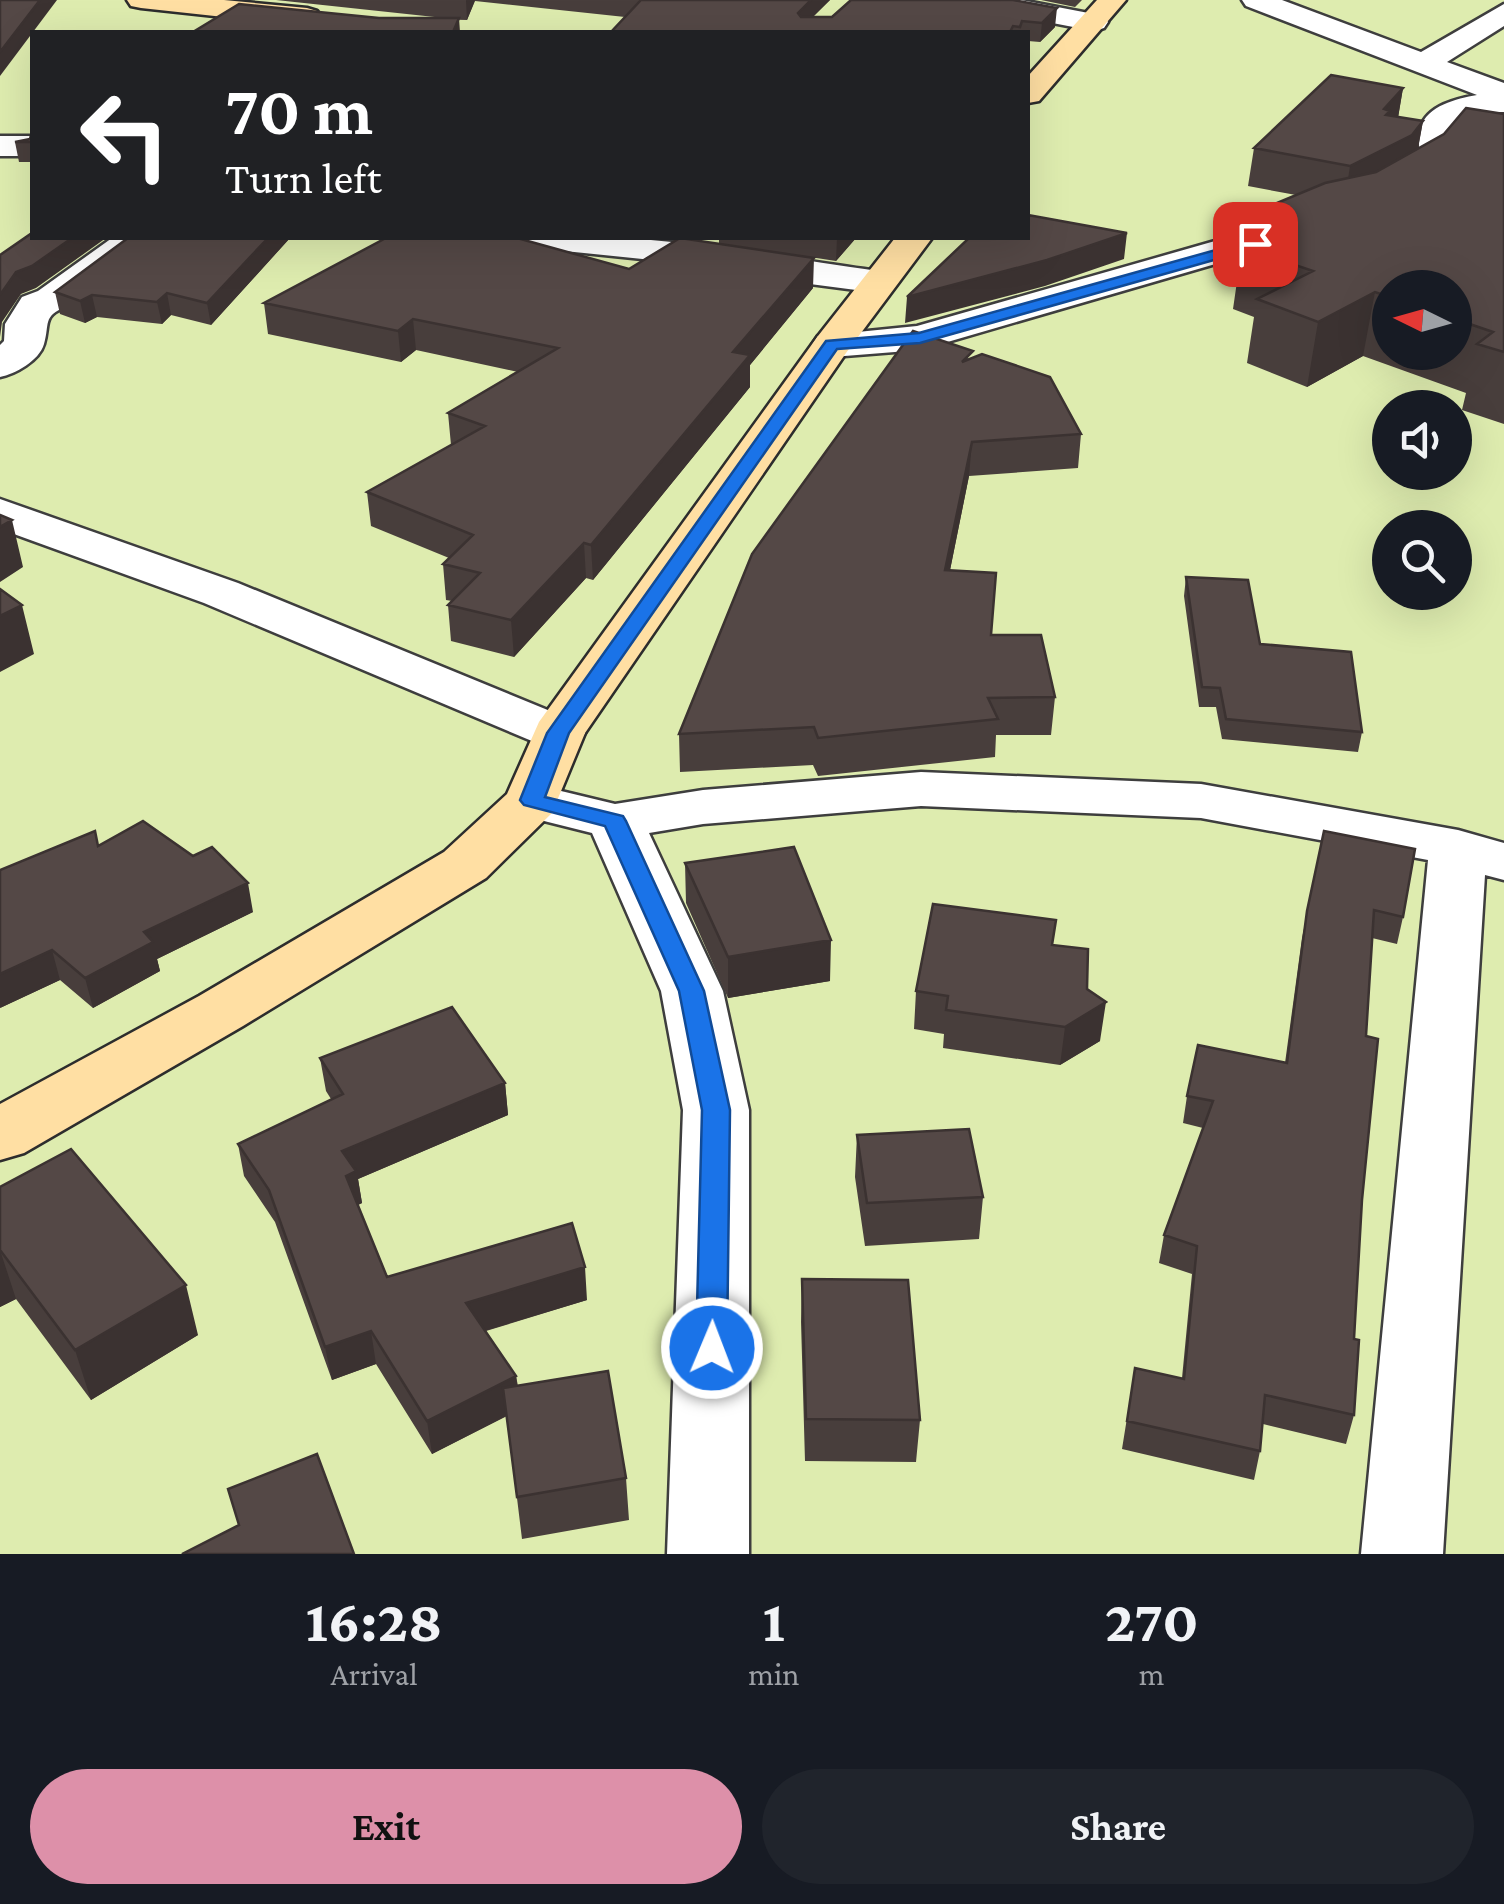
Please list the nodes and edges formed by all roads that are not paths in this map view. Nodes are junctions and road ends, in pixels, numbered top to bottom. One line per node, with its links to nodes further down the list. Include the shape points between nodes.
1 (141, 0): 4 (main road)
2 (975, 0): 5 (street)
3 (1256, 0): 8 (street); 9 (street)
4 (232, 4): 7 (main road)
5 (1103, 11): 10 (main road)
6 (1504, 13): 8 (street)
7 (334, 20)
8 (1426, 62): 11 (street)
9 (1355, 69)
10 (1030, 89)
11 (1504, 94)
12 (1504, 102): 21 (street, via 1423,119 1440,149 1435,165 1362,215 920,338)
13 (0, 146): 14 (street)
14 (30, 146)
15 (132, 240): 20 (street, via 52,299)
16 (576, 240): 18 (street)
17 (912, 240): 19 (main road)
18 (606, 242): 19 (street)
19 (879, 282): 21 (main road)
20 (18, 306): 22 (street, via 24,344)
21 (832, 344): 24 (main road)
22 (0, 365)
23 (0, 513): 24 (street, via 221,594)
24 (558, 733): 25 (main road)
25 (532, 800): 26 (street); 28 (main road, via 465,866)
26 (615, 821): 27 (street, via 921,788 1201,802); 29 (street, via 692,991 716,1110)
27 (1481, 855): 30 (street, via 1441,1097)
28 (0, 1135)
29 (699, 1551)
30 (1402, 1554)

